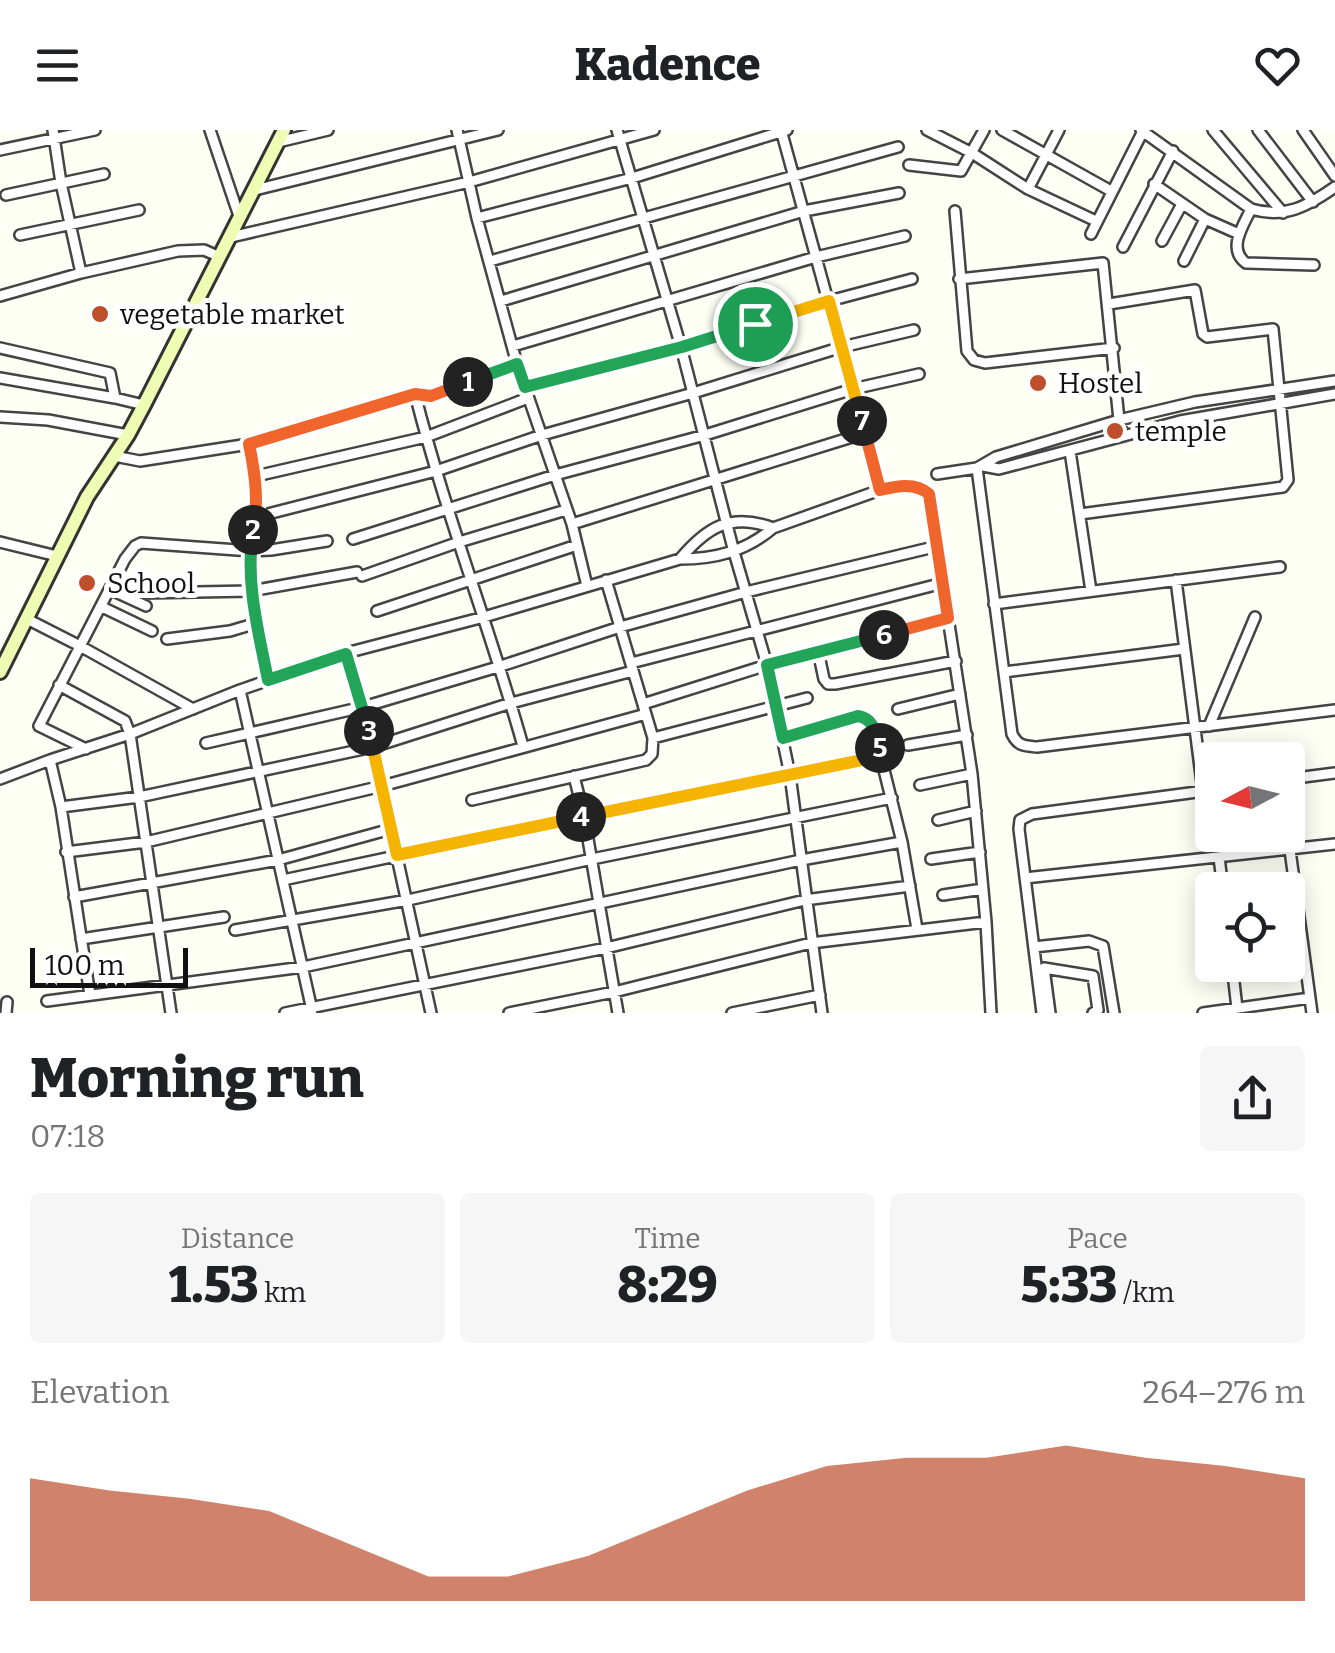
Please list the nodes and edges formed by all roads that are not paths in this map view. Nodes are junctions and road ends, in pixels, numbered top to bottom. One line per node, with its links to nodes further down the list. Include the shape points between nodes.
1 (95, 130): 15 (street)
2 (210, 130): 47 (street)
3 (328, 130): 18 (street)
4 (498, 130): 16 (street)
5 (654, 130): 17 (street)
6 (783, 130): 26 (street); 28 (street)
7 (927, 130): 22 (street)
8 (984, 130): 22 (street)
9 (1002, 130): 23 (street)
10 (1059, 130): 23 (street)
11 (1142, 130): 21 (street); 35 (street)
12 (1213, 130): 44 (street)
13 (1258, 130): 38 (street)
14 (1303, 130): 27 (street)
15 (54, 134): 20 (street); 29 (street)
16 (458, 135): 30 (street); 34 (street)
17 (619, 135): 28 (street); 30 (street)
18 (281, 136): 34 (street)
19 (898, 146): 26 (street)
20 (0, 150)
21 (1173, 151): 31 (street); 40 (street)
22 (972, 153): 24 (street, via 961,171); 33 (street)
23 (1046, 154): 33 (street); 35 (street)
24 (909, 166)
25 (104, 174): 29 (street)
26 (794, 175): 42 (street); 46 (street)
27 (1335, 176)
28 (632, 178): 45 (street); 46 (street)
29 (61, 182): 37 (street); 50 (street)
30 (470, 182): 45 (street); 55 (street)
31 (1154, 184): 39 (street); 57 (street)
32 (1335, 187): 38 (street)
33 (1028, 189): 49 (street)
34 (254, 190): 47 (street)
35 (1111, 190): 49 (street)
36 (899, 193): 42 (street)
37 (6, 195)
38 (1313, 202): 44 (street)
39 (1182, 204): 48 (street); 56 (street)
40 (1251, 209): 44 (street); 52 (street)
41 (140, 210): 50 (street)
42 (804, 210): 58 (street); 60 (street)
43 (955, 210): 66 (street)
44 (1283, 213)
45 (477, 218): 61 (street)
46 (643, 218): 58 (street); 61 (street)
47 (240, 219): 55 (street)
48 (1205, 219): 52 (street); 62 (street)
49 (1096, 221): 51 (street)
50 (70, 226): 53 (street); 64 (street)
51 (1091, 234)
52 (1239, 234): 63 (street, via 1236,252 1246,262)
53 (20, 236)
54 (904, 236): 60 (street)
55 (231, 237): 59 (street)
56 (1162, 242)
57 (1123, 247)
58 (655, 256): 68 (street); 69 (street)
59 (220, 257): 64 (street, via 192,249); 90 (street)
60 (816, 257): 68 (street); 70 (street)
61 (490, 261): 69 (street)
62 (1184, 261)
63 (1314, 265)
64 (81, 273): 67 (street)
65 (912, 279): 70 (street)
66 (959, 279): 71 (street, via 1103,263); 77 (street, via 967,352 974,360)
67 (0, 296)
68 (668, 300): 73 (street); 75 (street)
69 (501, 301): 73 (street)
70 (829, 301): 74 (street); 75 (street)
71 (1109, 304): 77 (street); 82 (street, via 1195,290 1207,337 1274,329)
72 (914, 330): 74 (street)
73 (513, 346): 78 (street)
74 (842, 346): 83 (street); 86 (street)
75 (682, 347): 84 (street); 86 (street)
76 (0, 348): 88 (street, via 110,373)
77 (1114, 348): 92 (street)
78 (517, 364): 84 (street); 85 (street, via 431,396)
79 (919, 374): 83 (street)
80 (0, 378): 88 (street)
81 (1335, 381): 82 (street)
82 (1280, 388): 89 (street); 92 (street)
83 (853, 389): 93 (street); 96 (street)
84 (527, 392): 94 (street); 98 (street)
85 (415, 394): 98 (street); 99 (street)
86 (693, 394): 94 (street); 96 (street)
87 (1335, 394): 89 (street)
88 (115, 398): 90 (street)
89 (1282, 403): 97 (street); 111 (street, via 1288,480 1283,487)
90 (144, 405): 95 (street)
91 (0, 417): 95 (street)
92 (1120, 420): 97 (street); 102 (street)
93 (866, 433): 107 (street); 108 (street)
94 (542, 434): 103 (street); 105 (street)
95 (128, 435): 101 (street)
96 (705, 435): 105 (street); 107 (street)
97 (1123, 436): 100 (street)
98 (426, 437): 103 (street); 106 (street)
99 (249, 444): 101 (street, via 140,461); 106 (street)
100 (1070, 450): 102 (street, via 999,469); 111 (street)
101 (114, 456): 124 (street)
102 (980, 467): 104 (street); 137 (street)
103 (436, 471): 109 (street); 112 (street)
104 (937, 474)
105 (555, 475): 109 (street); 110 (street)
106 (256, 476): 112 (street)
107 (717, 480): 113 (street); 114 (street)
108 (880, 490): 115 (street); 121 (street, via 926,490)
109 (448, 510): 116 (street); 119 (street)
110 (566, 510): 114 (street); 119 (street)
111 (1080, 514): 134 (street)
112 (256, 517): 122 (street)
113 (728, 523): 115 (street); 123 (street); 125 (street, via 703,534)
114 (572, 524): 120 (street)
115 (773, 528): 123 (street)
116 (354, 540)
117 (327, 541): 122 (street)
118 (0, 542): 124 (street)
119 (460, 542): 129 (street); 133 (street, via 360,574)
120 (577, 545): 129 (street); 131 (street)
121 (938, 546): 130 (street); 135 (street)
122 (251, 550): 132 (street, via 141,543); 133 (street)
123 (734, 552): 125 (street); 135 (street)
124 (57, 556): 144 (street)
125 (680, 559): 127 (street)
126 (1280, 567): 128 (street)
127 (606, 580): 131 (street); 146 (street)
128 (1176, 580): 134 (street); 151 (street)
129 (473, 581): 140 (street); 142 (street)
130 (943, 584): 143 (street); 147 (street)
131 (587, 586): 142 (street)
132 (111, 590): 138 (street); 139 (street)
133 (251, 591): 136 (street); 145 (street)
134 (1091, 591): 137 (street)
135 (746, 592): 146 (street); 147 (street)
136 (142, 593)
137 (994, 604): 159 (street)
138 (146, 606)
139 (102, 607): 148 (street); 150 (street)
140 (376, 611)
141 (1255, 617): 172 (street)
142 (484, 618): 153 (street); 156 (street)
143 (948, 618): 152 (street); 154 (street)
144 (26, 619): 150 (street); 158 (street)
145 (257, 624): 149 (street); 160 (street)
146 (620, 627): 156 (street); 157 (street)
147 (757, 630): 155 (street); 157 (street)
148 (152, 631)
149 (166, 638)
150 (80, 646): 161 (street); 168 (street)
151 (1184, 648): 159 (street); 173 (street)
152 (818, 651): 154 (street, via 828,684); 155 (street)
153 (346, 654): 160 (street); 167 (street)
154 (956, 661): 163 (street)
155 (767, 665): 166 (street); 169 (street)
156 (501, 666): 165 (street); 167 (street)
157 (632, 667): 165 (street); 169 (street)
158 (0, 671)
159 (1004, 672): 173 (street, via 1012,734 1024,746)
160 (268, 680): 162 (street)
161 (59, 685): 175 (street, via 125,721); 184 (street, via 39,726)
162 (240, 690): 168 (street); 174 (street)
163 (960, 694): 170 (street); 176 (street)
164 (807, 698): 166 (street)
165 (511, 703): 181 (street); 183 (street)
166 (776, 706): 177 (street); 178 (street)
167 (363, 707): 174 (street); 183 (street)
168 (193, 709): 175 (street)
169 (644, 709): 177 (street); 181 (street)
170 (898, 709)
171 (1335, 710): 172 (street)
172 (1209, 726): 173 (street)
173 (1194, 727): 179 (street)
174 (250, 733): 180 (street); 187 (street)
175 (130, 734): 184 (street); 197 (street)
176 (967, 735): 182 (street); 189 (street)
177 (653, 738): 191 (street, via 646,760)
178 (783, 738): 185 (street, via 866,717); 190 (street)
179 (1197, 742)
180 (206, 743)
181 (523, 746): 195 (street)
182 (908, 746)
183 (373, 747): 187 (street); 195 (street)
184 (86, 749): 186 (street)
185 (882, 756): 190 (street); 198 (street)
186 (50, 760): 193 (street); 200 (street)
187 (259, 772): 197 (street); 202 (street)
188 (1335, 772): 192 (street)
189 (972, 774): 194 (street); 201 (street)
190 (790, 775): 203 (street); 204 (street)
191 (574, 776): 199 (street); 203 (street)
192 (1305, 776)
193 (0, 779)
194 (920, 785)
195 (382, 786): 202 (street); 206 (street)
196 (1195, 792): 222 (street, via 1025,816 1019,829)
197 (139, 797): 200 (street); 207 (street)
198 (892, 798): 204 (street); 208 (street)
199 (472, 800)
200 (61, 807): 211 (street)
201 (976, 811): 205 (street); 212 (street)
202 (268, 814): 207 (street); 219 (street)
203 (584, 816): 215 (street); 217 (street)
204 (795, 818): 217 (street); 220 (street)
205 (938, 820)
206 (391, 828): 215 (street); 219 (street)
207 (146, 842): 211 (street); 224 (street)
208 (902, 842): 220 (street); 225 (street)
209 (1335, 844): 210 (street)
210 (1305, 848)
211 (66, 852): 228 (street)
212 (980, 852): 218 (street); 226 (street)
213 (1272, 852): 216 (street)
214 (1290, 852): 251 (street)
215 (397, 855): 223 (street); 229 (street)
216 (1220, 858): 221 (street); 222 (street)
217 (592, 859): 229 (street); 231 (street)
218 (932, 859)
219 (278, 860): 223 (street); 224 (street)
220 (801, 860): 230 (street); 231 (street)
221 (1221, 872)
222 (1025, 878): 241 (street)
223 (283, 880): 233 (street)
224 (152, 883): 228 (street); 235 (street)
225 (910, 886): 230 (street); 236 (street)
226 (983, 889): 227 (street); 234 (street)
227 (943, 895)
228 (74, 897): 238 (street)
229 (408, 900): 233 (street); 239 (street)
230 (805, 900): 240 (street); 242 (street)
231 (600, 902): 239 (street); 242 (street)
232 (224, 917): 235 (street)
233 (292, 921): 237 (street); 243 (street)
234 (986, 922): 236 (street); 263 (street)
235 (158, 926): 238 (street); 246 (street)
236 (917, 929): 240 (street)
237 (234, 930)
238 (81, 939): 249 (street)
239 (416, 942): 243 (street); 247 (street)
240 (811, 942): 248 (street); 250 (street)
241 (1034, 947): 244 (street); 265 (street, via 1089,941 1103,946)
242 (606, 948): 247 (street); 248 (street)
243 (302, 967): 246 (street); 255 (street)
244 (1041, 975): 254 (street); 264 (street, via 1044,968 1094,976)
245 (1234, 982): 253 (street)
246 (167, 985): 249 (street); 256 (street)
247 (426, 986): 255 (street); 258 (street)
248 (614, 992): 259 (street); 260 (street)
249 (90, 995): 252 (street)
250 (820, 996): 261 (street); 262 (street)
251 (1310, 998): 253 (street); 267 (street)
252 (46, 1000)
253 (1238, 1008): 266 (street)
254 (1045, 1009)
255 (312, 1011): 257 (street)
256 (171, 1013)
257 (285, 1013)
258 (431, 1013)
259 (509, 1013)
260 (618, 1013)
261 (732, 1013)
262 (822, 1013)
263 (991, 1013)
264 (1093, 1013)
265 (1114, 1013)
266 (1203, 1013)
267 (1312, 1013)

